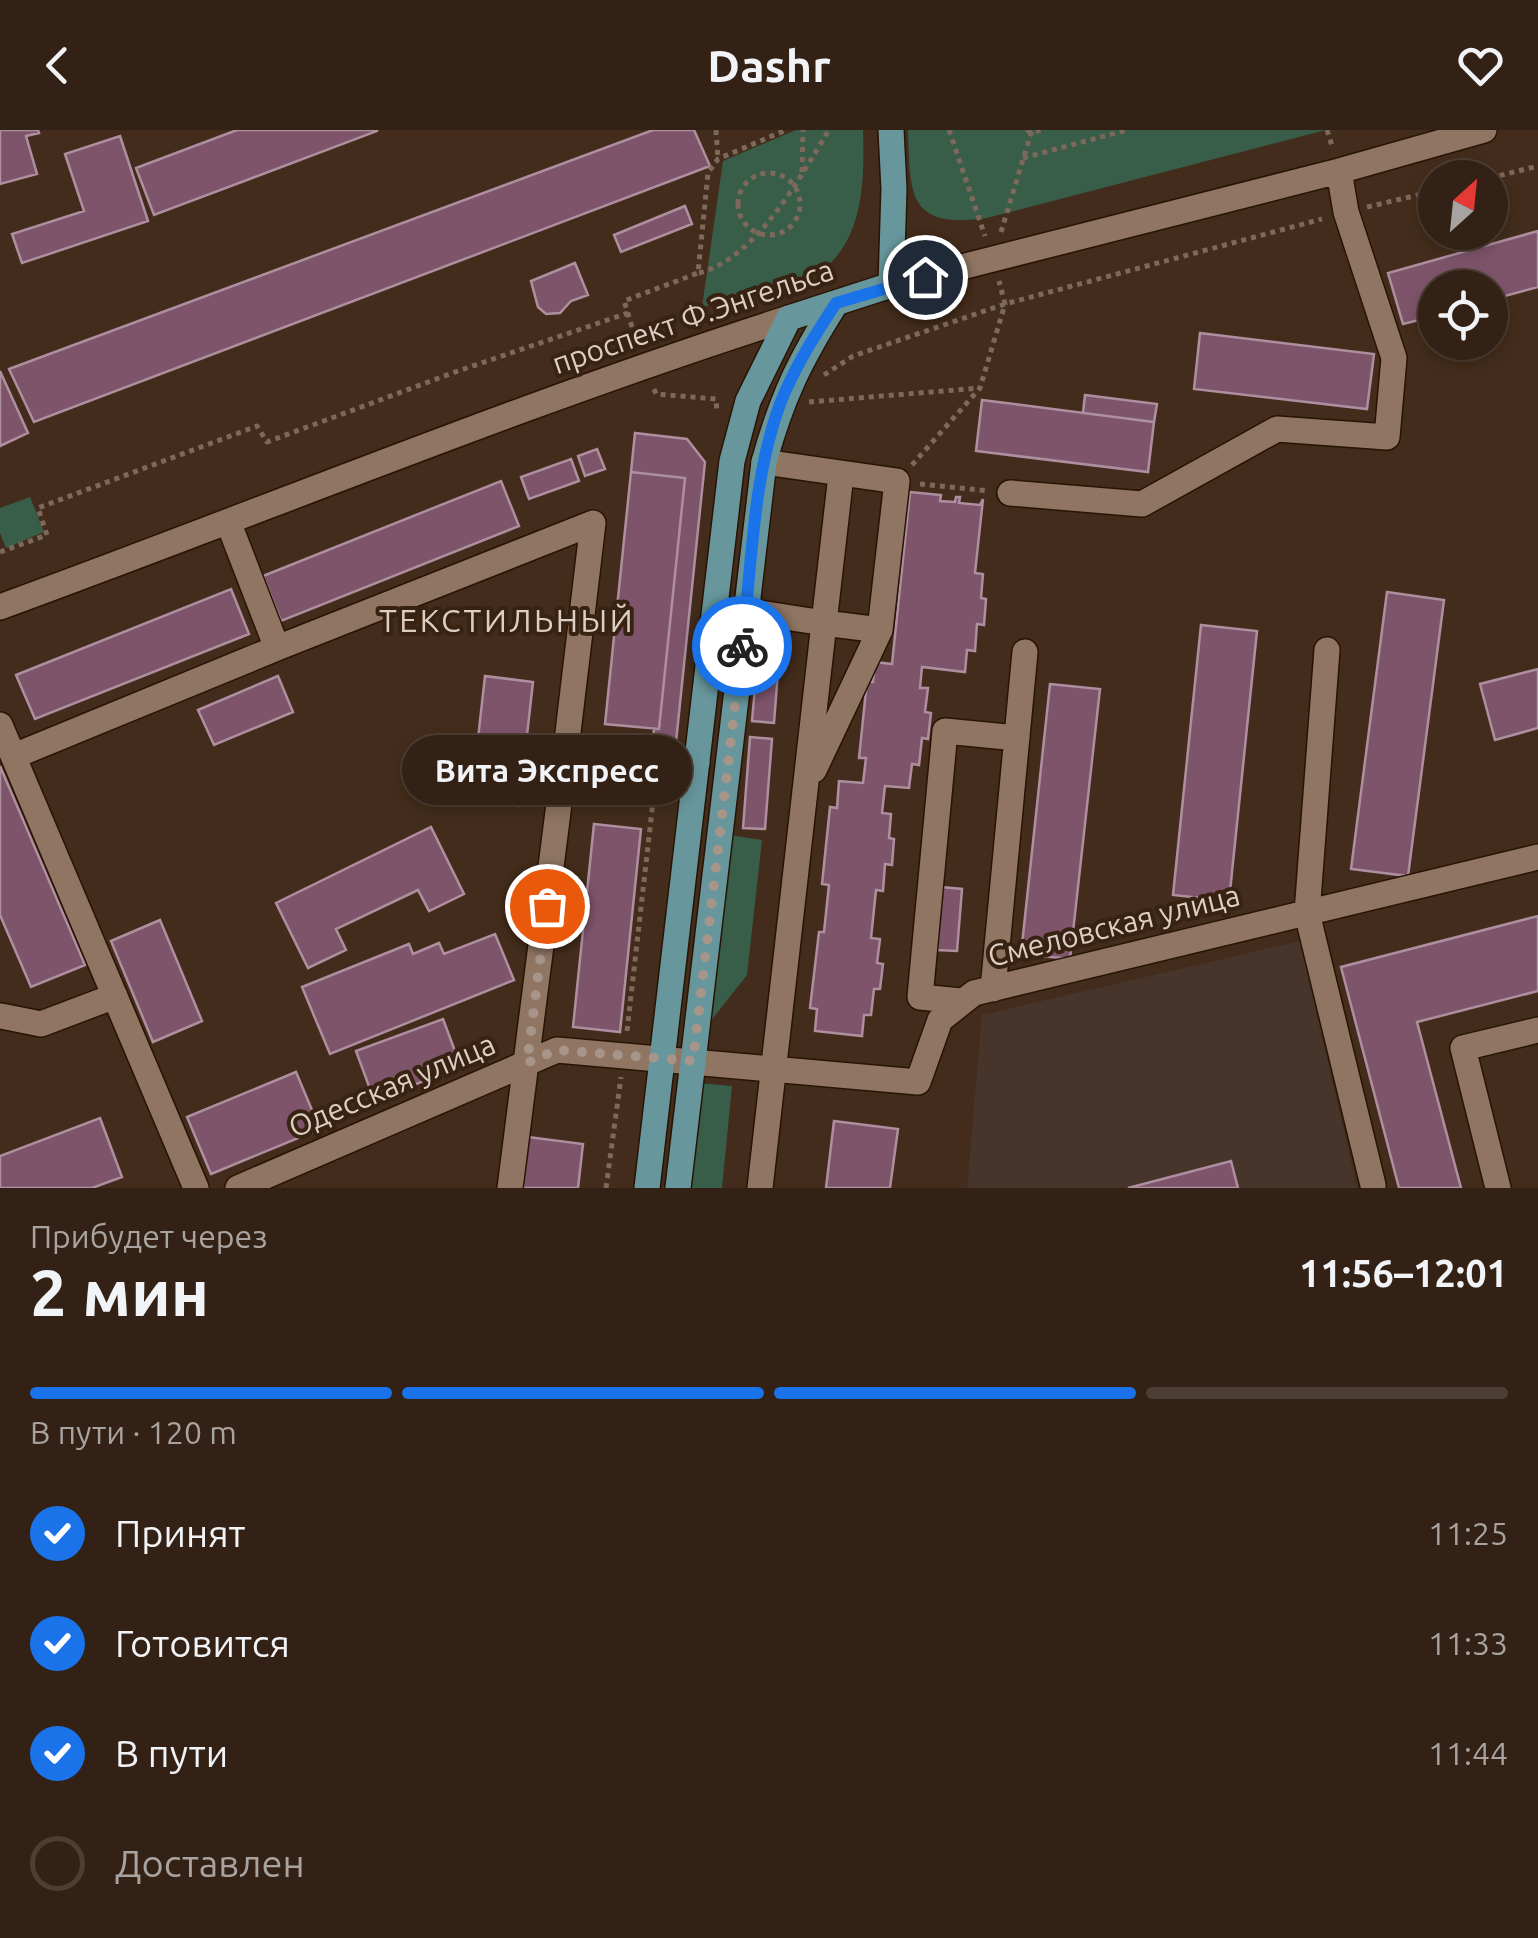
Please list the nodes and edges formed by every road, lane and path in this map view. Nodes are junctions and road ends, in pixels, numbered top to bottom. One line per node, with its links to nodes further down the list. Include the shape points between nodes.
1 (716, 130): 12 (path)
2 (786, 130): 12 (path)
3 (803, 130): 15 (path)
4 (829, 130): 15 (path)
5 (891, 130): 23 (main road)
6 (949, 130): 21 (path)
7 (1041, 130): 10 (path)
8 (1127, 130): 11 (path)
9 (1484, 130): 14 (street, проспект Ф.Энгельса)
10 (1030, 131): 11 (path)
11 (1023, 158): 21 (path)
12 (718, 159): 22 (path, via 708,173)
13 (1538, 166): 16 (path)
14 (1339, 171): 19 (street); 21 (street, проспект Ф.Энгельса)
15 (802, 174): 17 (path)
16 (1508, 174)
17 (794, 185): 20 (path); 20 (path, via 800,204 794,223 778,234); 20 (path, via 777,174 748,182 739,210)
18 (1418, 195): 19 (path)
19 (1346, 212): 25 (path); 35 (street, via 1394,358 1386,437 1277,429 1142,504)
20 (758, 233): 22 (path, via 714,269)
21 (993, 260): 23 (street, проспект Ф.Энгельса); 25 (path)
22 (698, 273): 26 (path, via 624,302)
23 (891, 285): 24 (main road, проспект Ф.Энгельса)
24 (836, 303): 27 (main road, проспект Ф.Энгельса); 30 (main road)
25 (1005, 304): 29 (path); 30 (path, via 853,356)
26 (628, 313): 28 (path); 37 (path, via 266,442 257,426 56,501 38,508 47,535)
27 (790, 318): 28 (street, проспект Ф.Энгельса); 50 (main road, via 748,402 732,461)
28 (644, 365): 31 (path, via 656,394 716,399); 36 (street, проспект Ф.Энгельса)
29 (980, 388): 30 (path); 34 (path)
30 (780, 404): 32 (main road)
31 (719, 429)
32 (764, 462): 33 (street); 39 (main road)
33 (841, 475): 34 (street); 40 (street)
34 (897, 481): 35 (path); 41 (street)
35 (1010, 493)
36 (228, 524): 38 (street, проспект Ф.Энгельса); 42 (street)
37 (0, 550)
38 (0, 607)
39 (746, 610): 40 (street); 61 (main road)
40 (824, 623): 41 (street); 51 (street)
41 (880, 630): 51 (street)
42 (277, 648): 47 (street, via 593,523); 48 (street)
43 (1327, 650): 53 (street)
44 (1025, 652): 46 (street)
45 (0, 725): 48 (street)
46 (1017, 738): 54 (street); 56 (street, via 945,731 920,997)
47 (566, 749): 49 (street); 62 (street)
48 (14, 756): 55 (street)
49 (658, 760): 50 (street); 59 (path)
50 (696, 763): 60 (main road)
51 (805, 790): 63 (street)
52 (1538, 857): 53 (street, Смеловская улица)
53 (1307, 913): 54 (street, Смеловская улица); 64 (street)
54 (993, 989): 56 (street, Смеловская улица)
55 (116, 996): 57 (street, via 41,1024); 65 (street)
56 (961, 1001): 63 (street, Смеловская улица, via 940,1020 918,1082)
57 (0, 1016)
58 (1538, 1030): 72 (street, via 1463,1048)
59 (624, 1056): 60 (street, Одесская улица); 62 (street, Одесская улица, via 557,1050); 68 (path)
60 (662, 1058): 61 (street, Одесская улица); 69 (main road)
61 (693, 1061): 63 (street, Смеловская улица); 70 (main road)
62 (527, 1063): 66 (street, Одесская улица); 67 (street)
63 (773, 1068): 71 (street)
64 (1373, 1185)
65 (196, 1188)
66 (238, 1188)
67 (510, 1188)
68 (606, 1188)
69 (647, 1188)
70 (678, 1188)
71 (760, 1188)
72 (1498, 1188)

